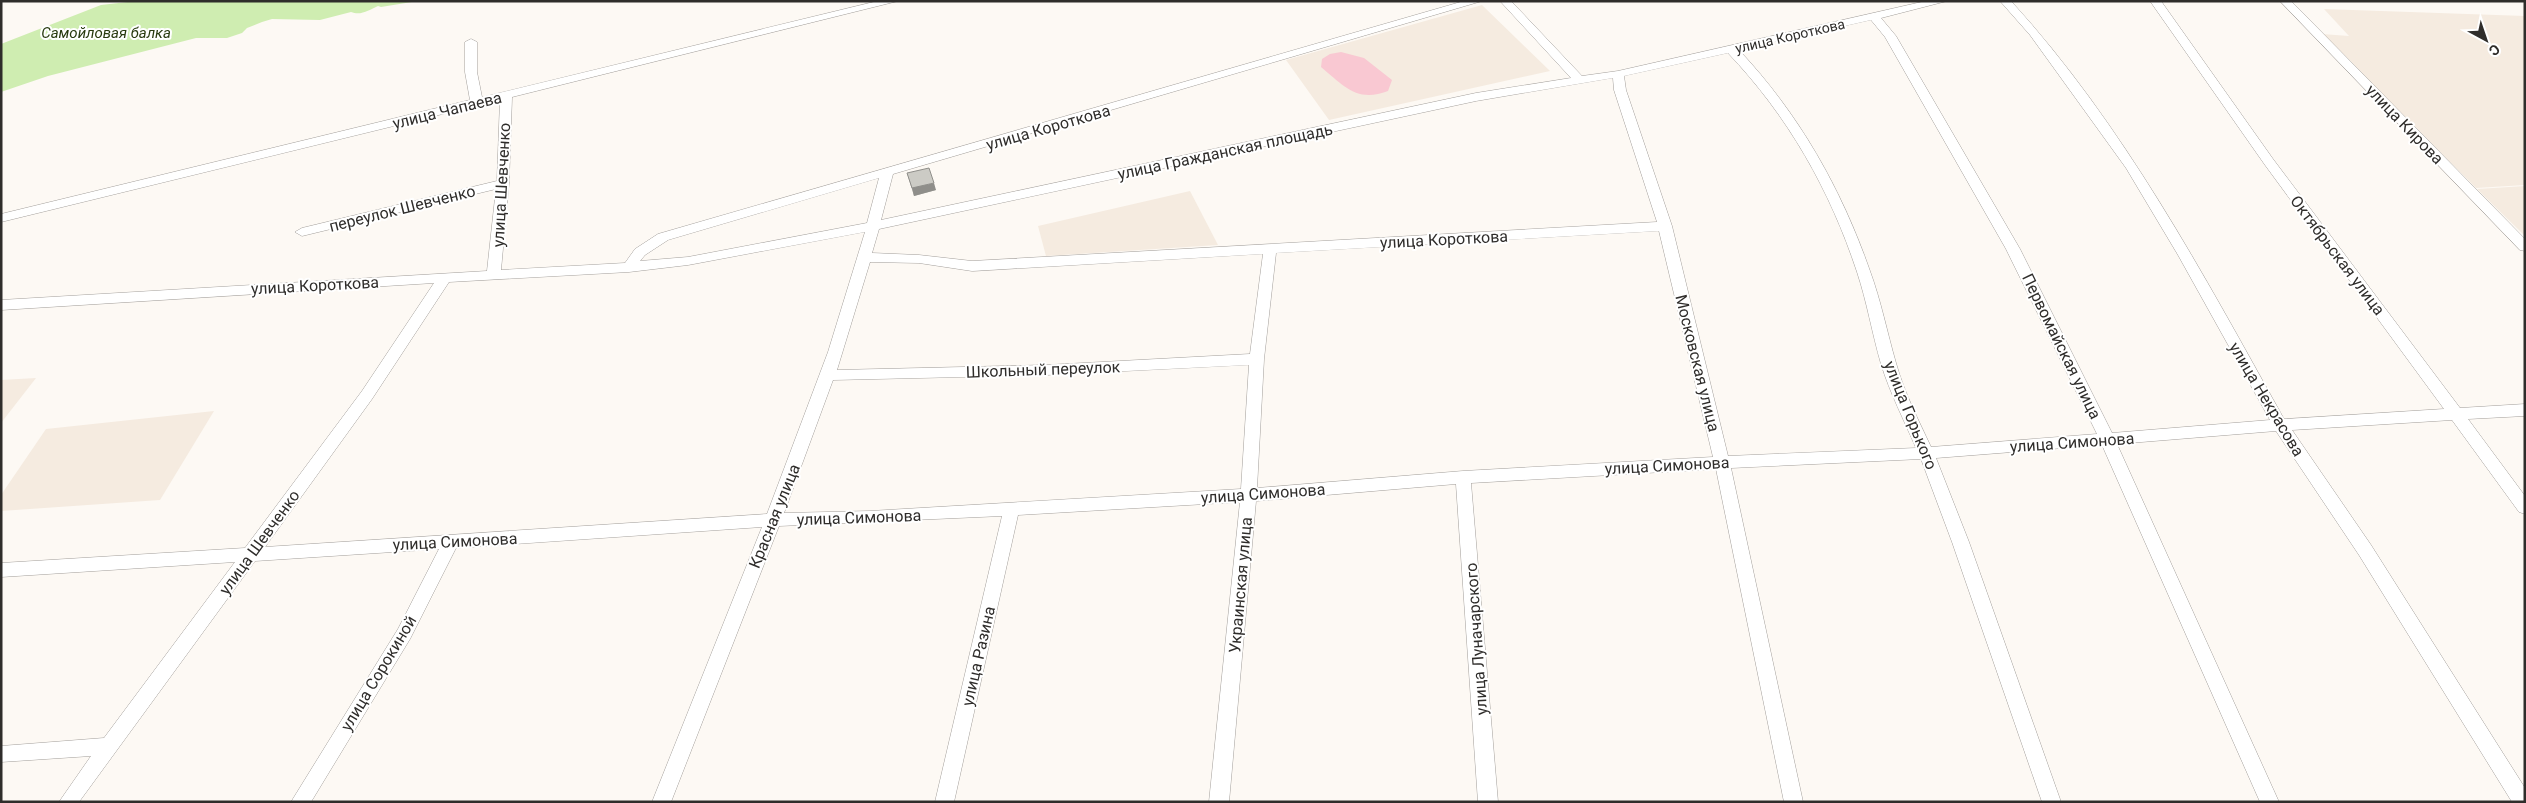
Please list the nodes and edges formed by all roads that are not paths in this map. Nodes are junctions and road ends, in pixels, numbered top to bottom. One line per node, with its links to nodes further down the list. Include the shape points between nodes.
1 (893, 1): 13 (street, улица Чапаева)
2 (1477, 1): 15 (street, улица Короткова)
3 (1505, 1): 12 (street)
4 (1942, 1): 8 (street, улица Короткова)
5 (2005, 1): 32 (street, улица Некрасова, via 2040,41 2132,167)
6 (2155, 1): 31 (street, Октябрьская улица, via 2269,162)
7 (2285, 1): 21 (street, улица Кирова)
8 (1873, 16): 10 (street, улица Короткова); 33 (street, Первомайская улица, via 1890,36 2013,249)
9 (471, 42): 14 (street, via 471,72)
10 (1732, 49): 11 (street, улица Короткова); 34 (street, улица Горького, via 1792,123 1838,204 1875,307 1891,371)
11 (1618, 74): 12 (street, улица Короткова); 19 (street, Московская улица, via 1622,98)
12 (1579, 80): 18 (street, улица Гражданская площадь, via 1476,97)
13 (506, 96): 14 (street, улица Чапаева); 16 (street, улица Шевченко)
14 (477, 103): 17 (street, улица Чапаева)
15 (887, 174): 18 (street, Красная улица); 24 (street, улица Короткова, via 663,237 640,252)
16 (502, 183): 20 (street, переулок Шевченко); 25 (street, улица Шевченко)
17 (1, 218)
18 (872, 226): 23 (street, Красная улица); 24 (street, улица Короткова, via 697,260)
19 (1665, 226): 22 (street, улица Короткова); 35 (street, Московская улица)
20 (302, 232)
21 (2525, 247)
22 (1270, 249): 23 (street, улица Короткова, via 972,266 919,259); 28 (street, Украинская улица)
23 (864, 257): 29 (street, Красная улица)
24 (629, 267): 25 (street, улица Короткова)
25 (494, 274): 26 (street, улица Короткова)
26 (445, 278): 27 (street, улица Короткова); 42 (street, улица Шевченко, via 368,395)
27 (1, 304)
28 (1257, 359): 29 (street, Школьный переулок, via 1046,370); 37 (street, Украинская улица)
29 (828, 375): 40 (street, Красная улица)
30 (2525, 410): 31 (street, улица Симонова)
31 (2457, 415): 32 (street, улица Симонова); 38 (street, Октябрьская улица)
32 (2280, 425): 33 (street, улица Симонова); 55 (street, улица Некрасова, via 2370,558)
33 (2108, 440): 34 (street, улица Симонова); 54 (street, Первомайская улица)
34 (1928, 453): 35 (street, улица Симонова); 53 (street, улица Горького)
35 (1722, 462): 36 (street, улица Симонова); 52 (street, Московская улица)
36 (1463, 477): 37 (street, улица Симонова); 51 (street, улица Луначарского)
37 (1249, 495): 39 (street, улица Симонова); 50 (street, Украинская улица)
38 (2525, 508)
39 (1011, 510): 40 (street, улица Симонова); 49 (street, улица Разина)
40 (774, 520): 41 (street, улица Симонова); 48 (street, Красная улица)
41 (451, 542): 42 (street, улица Симонова); 47 (street, улица Сорокиной, via 404,634)
42 (251, 553): 43 (street, улица Симонова); 44 (street, улица Шевченко)
43 (1, 570)
44 (107, 746): 45 (street); 46 (street, улица Шевченко)
45 (1, 754)
46 (68, 802)
47 (300, 802)
48 (661, 802)
49 (944, 802)
50 (1219, 802)
51 (1488, 802)
52 (1794, 802)
53 (2052, 802)
54 (2270, 802)
55 (2524, 802)

